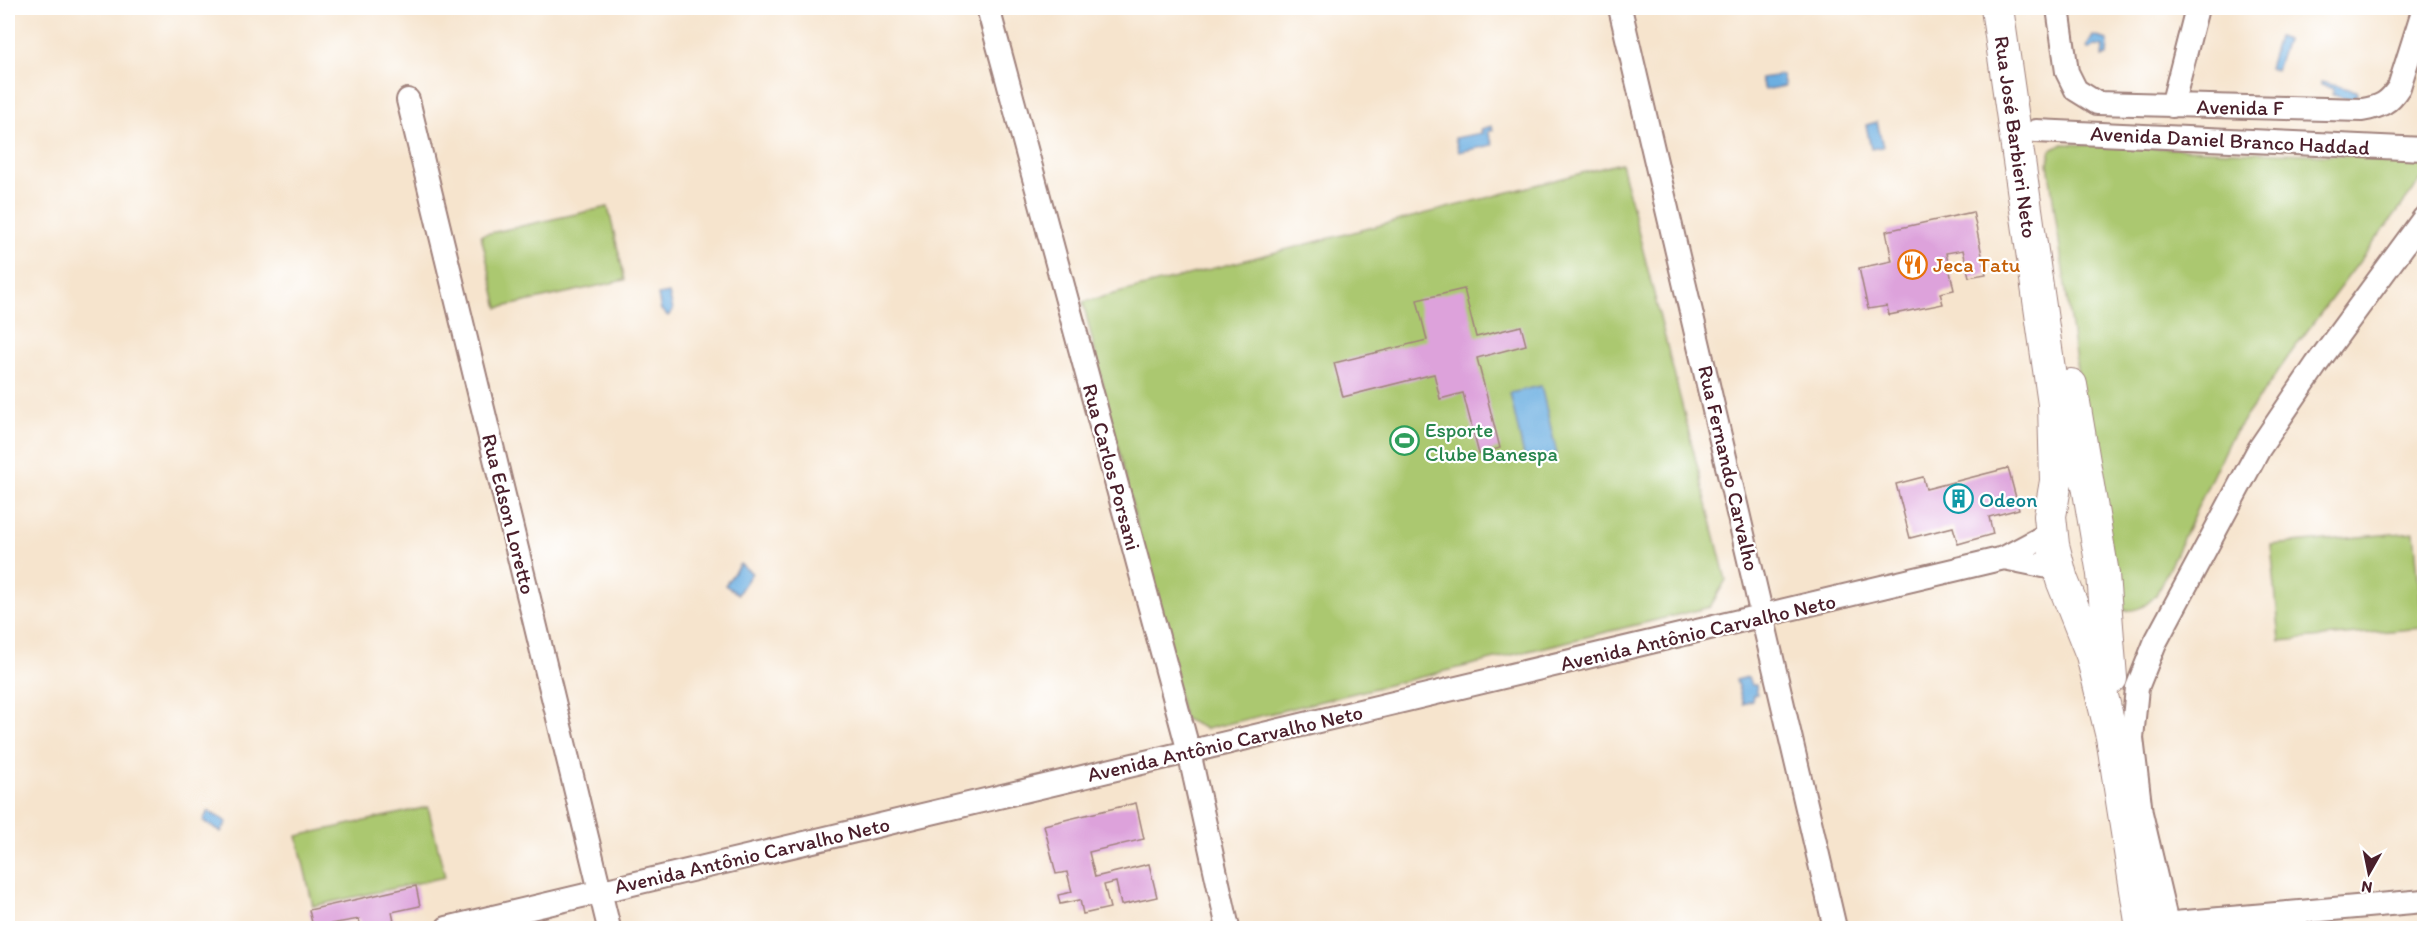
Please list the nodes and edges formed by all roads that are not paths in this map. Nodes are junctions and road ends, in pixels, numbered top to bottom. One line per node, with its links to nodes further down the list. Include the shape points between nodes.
1 (988, 8): 20 (street, Rua Carlos Porsani)
2 (1620, 8): 18 (street, Rua Fernando Carvalho)
3 (1996, 8): 14 (main road, Rua José Barbieri Neto, via 2054,404 2056,481)
4 (2017, 8): 10 (main road, Rua José Barbieri Neto)
5 (2058, 8): 9 (street, Avenida F, via 2067,72 2076,90 2097,103)
6 (2197, 8): 9 (street)
7 (2424, 8): 9 (street, Avenida F, via 2399,87 2382,106 2362,110)
8 (408, 100): 21 (street, Rua Edson Loretto)
9 (2172, 105)
10 (2036, 131): 11 (street, Avenida Daniel Branco Haddad); 13 (main road, Rua José Barbieri Neto)
11 (2423, 143)
12 (2424, 218): 23 (street, via 2259,449 2155,644 2137,688 2132,738)
13 (2093, 508): 14 (main road, via 2062,510); 17 (main road, Rua José Barbieri Neto)
14 (2051, 524): 15 (street); 16 (main road, Rua José Barbieri Neto)
15 (2004, 558): 16 (street); 18 (street, Avenida Antônio Carvalho Neto)
16 (2060, 574): 17 (main road); 19 (main road, via 2092,655)
17 (2103, 574): 19 (main road, via 2114,711)
18 (1764, 617): 20 (street, Avenida Antônio Carvalho Neto); 27 (street, Rua Fernando Carvalho)
19 (2112, 736): 23 (main road)
20 (1189, 752): 21 (street, Avenida Antônio Carvalho Neto); 26 (street, Rua Carlos Porsani)
21 (600, 891): 24 (street, Avenida Antônio Carvalho Neto); 25 (street, Rua Edson Loretto)
22 (2424, 901): 23 (street)
23 (2155, 926)
24 (447, 928)
25 (609, 928)
26 (1228, 928)
27 (1835, 928)

